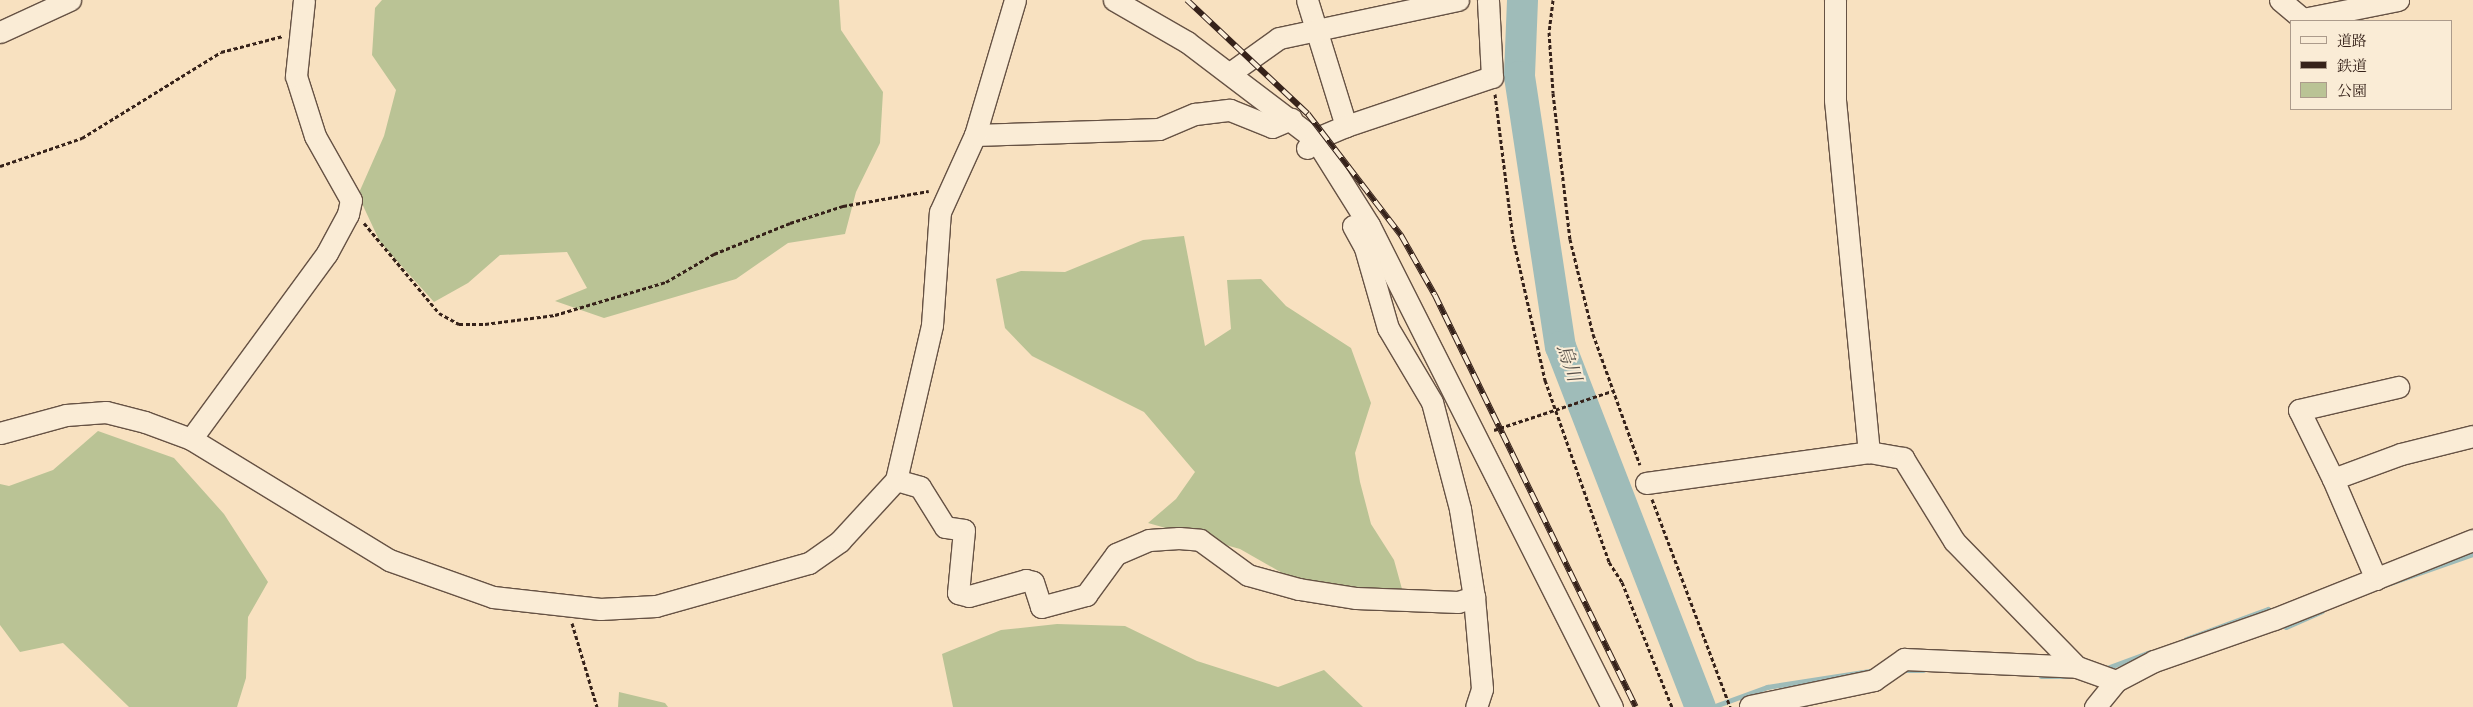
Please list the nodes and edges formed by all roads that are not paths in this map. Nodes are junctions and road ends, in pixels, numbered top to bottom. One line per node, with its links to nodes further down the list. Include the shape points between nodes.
1 (70, 0): 12 (street)
2 (304, 0): 22 (street, via 298,32 296,76 315,136 351,200 327,253)
3 (1016, 0): 16 (street)
4 (1114, 0): 13 (street, via 1188,42)
5 (1307, 0): 11 (street)
6 (1458, 0): 11 (street)
7 (1488, 0): 15 (street, via 1492,77)
8 (1834, 0): 24 (street, via 1835,100)
9 (2280, 0): 10 (street, via 2304,19)
10 (2398, 0)
11 (1317, 30): 13 (street, via 1266,44); 15 (street)
12 (0, 32)
13 (1230, 73): 14 (street)
14 (1291, 120): 16 (street, via 1272,127 1230,110 1195,114 1159,129); 17 (street)
15 (1346, 126): 17 (street)
16 (975, 135): 25 (street, via 940,212 932,325)
17 (1315, 139): 21 (street, via 1369,224); 23 (street, via 1306,148 1365,248 1388,328 1423,382)
18 (2398, 387): 26 (street, via 2299,410)
19 (0, 434): 22 (street, via 38,420 106,412)
20 (2473, 436): 26 (street, via 2401,454)
21 (1476, 438): 23 (street); 34 (street)
22 (191, 439): 25 (street, via 389,560 493,597 567,606 656,606 810,563 840,541)
23 (1444, 450): 30 (street, via 1460,509)
24 (1869, 452): 27 (street); 31 (street, via 1903,458 1954,540)
25 (896, 480): 30 (street, via 920,487 945,527 964,530 958,593 969,596 1026,580 1032,582 1041,607 1086,595 1116,554 1149,540 1179,538 1200,540 1248,575 1299,589 1356,598 1458,602)
26 (2333, 480): 29 (street)
27 (1646, 483)
28 (2473, 540): 29 (street)
29 (2376, 578): 32 (street, via 2154,661)
30 (1474, 597): 33 (street, via 1482,688)
31 (2077, 667): 32 (street, via 2100,672); 35 (street, via 1904,659 1874,680)
32 (2116, 681): 36 (street)
33 (1476, 707)
34 (1612, 707)
35 (1740, 707)
36 (2094, 707)

